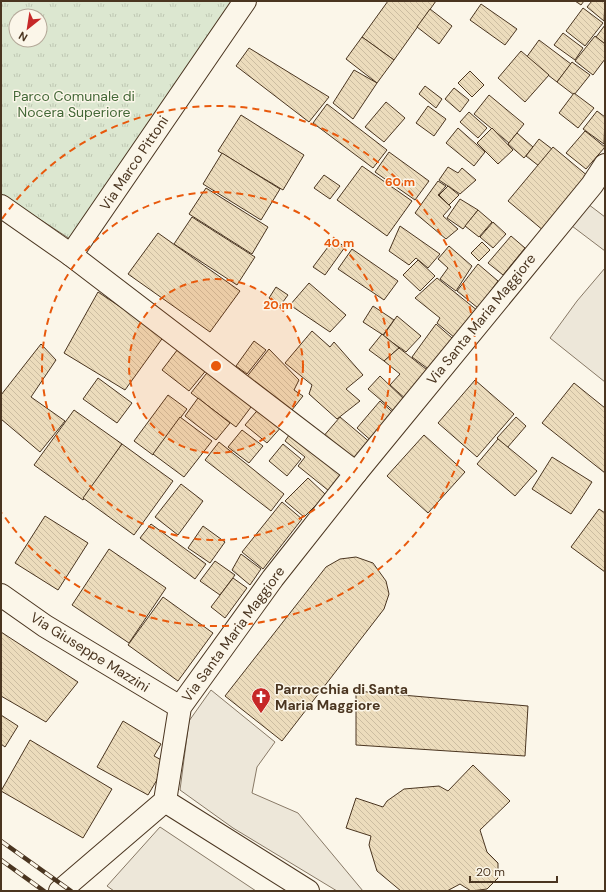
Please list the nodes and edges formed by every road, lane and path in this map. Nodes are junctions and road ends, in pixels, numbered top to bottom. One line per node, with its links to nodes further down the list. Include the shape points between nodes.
1 (245, 1): 4 (street, Via Marco Pittoni)
2 (605, 165): 5 (street, Via Santa Maria Maggiore, via 592,185)
3 (1, 206): 4 (street)
4 (71, 255): 5 (street)
5 (356, 473): 7 (street, Via Santa Maria Maggiore, via 273,578)
6 (1, 595): 7 (street, Via Giuseppe Mazzini, via 45,626)
7 (180, 707): 8 (street, Via Santa Maria Maggiore)
8 (165, 801): 9 (street); 10 (street)
9 (60, 891)
10 (308, 891)

